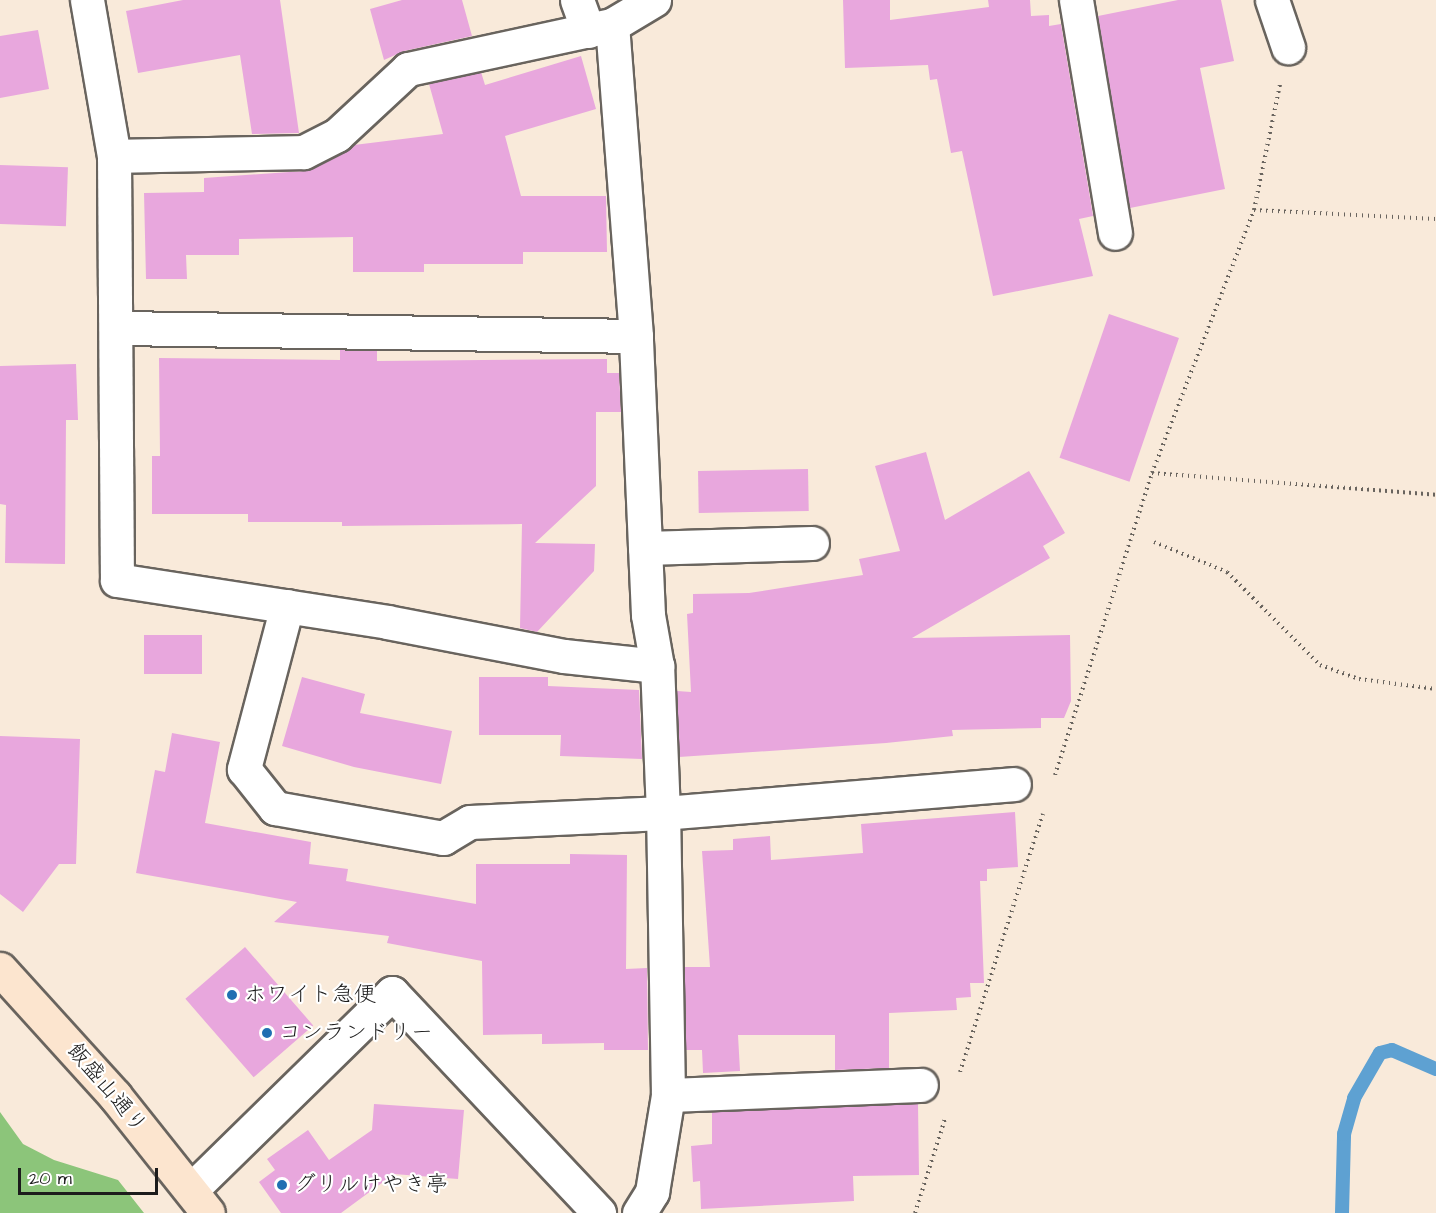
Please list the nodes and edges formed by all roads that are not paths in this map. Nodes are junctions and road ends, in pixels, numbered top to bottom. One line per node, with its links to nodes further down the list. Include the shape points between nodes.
1 (87, 0): 8 (street)
2 (577, 0): 6 (street)
3 (654, 0): 6 (street)
4 (1076, 0): 9 (street)
5 (1272, 0): 7 (street)
6 (600, 28): 8 (street, via 408,69 337,135 303,152); 11 (street)
7 (1288, 47)
8 (114, 156): 10 (street)
9 (1115, 233)
10 (118, 328): 11 (street); 14 (street, via 117,580)
11 (636, 336): 13 (street)
12 (812, 543): 13 (street)
13 (645, 548): 15 (street, via 648,615)
14 (287, 606): 15 (street, via 564,656); 17 (street, via 244,769 275,808 443,838 470,822)
15 (657, 666): 17 (street)
16 (1014, 784): 17 (street)
17 (663, 813): 20 (street)
18 (0, 969): 21 (street, 飯盛山通り, via 62,1035)
19 (921, 1085): 20 (street)
20 (668, 1095): 23 (street, via 652,1192)
21 (200, 1201): 22 (street, via 392,993)
22 (599, 1213)
23 (639, 1213)

